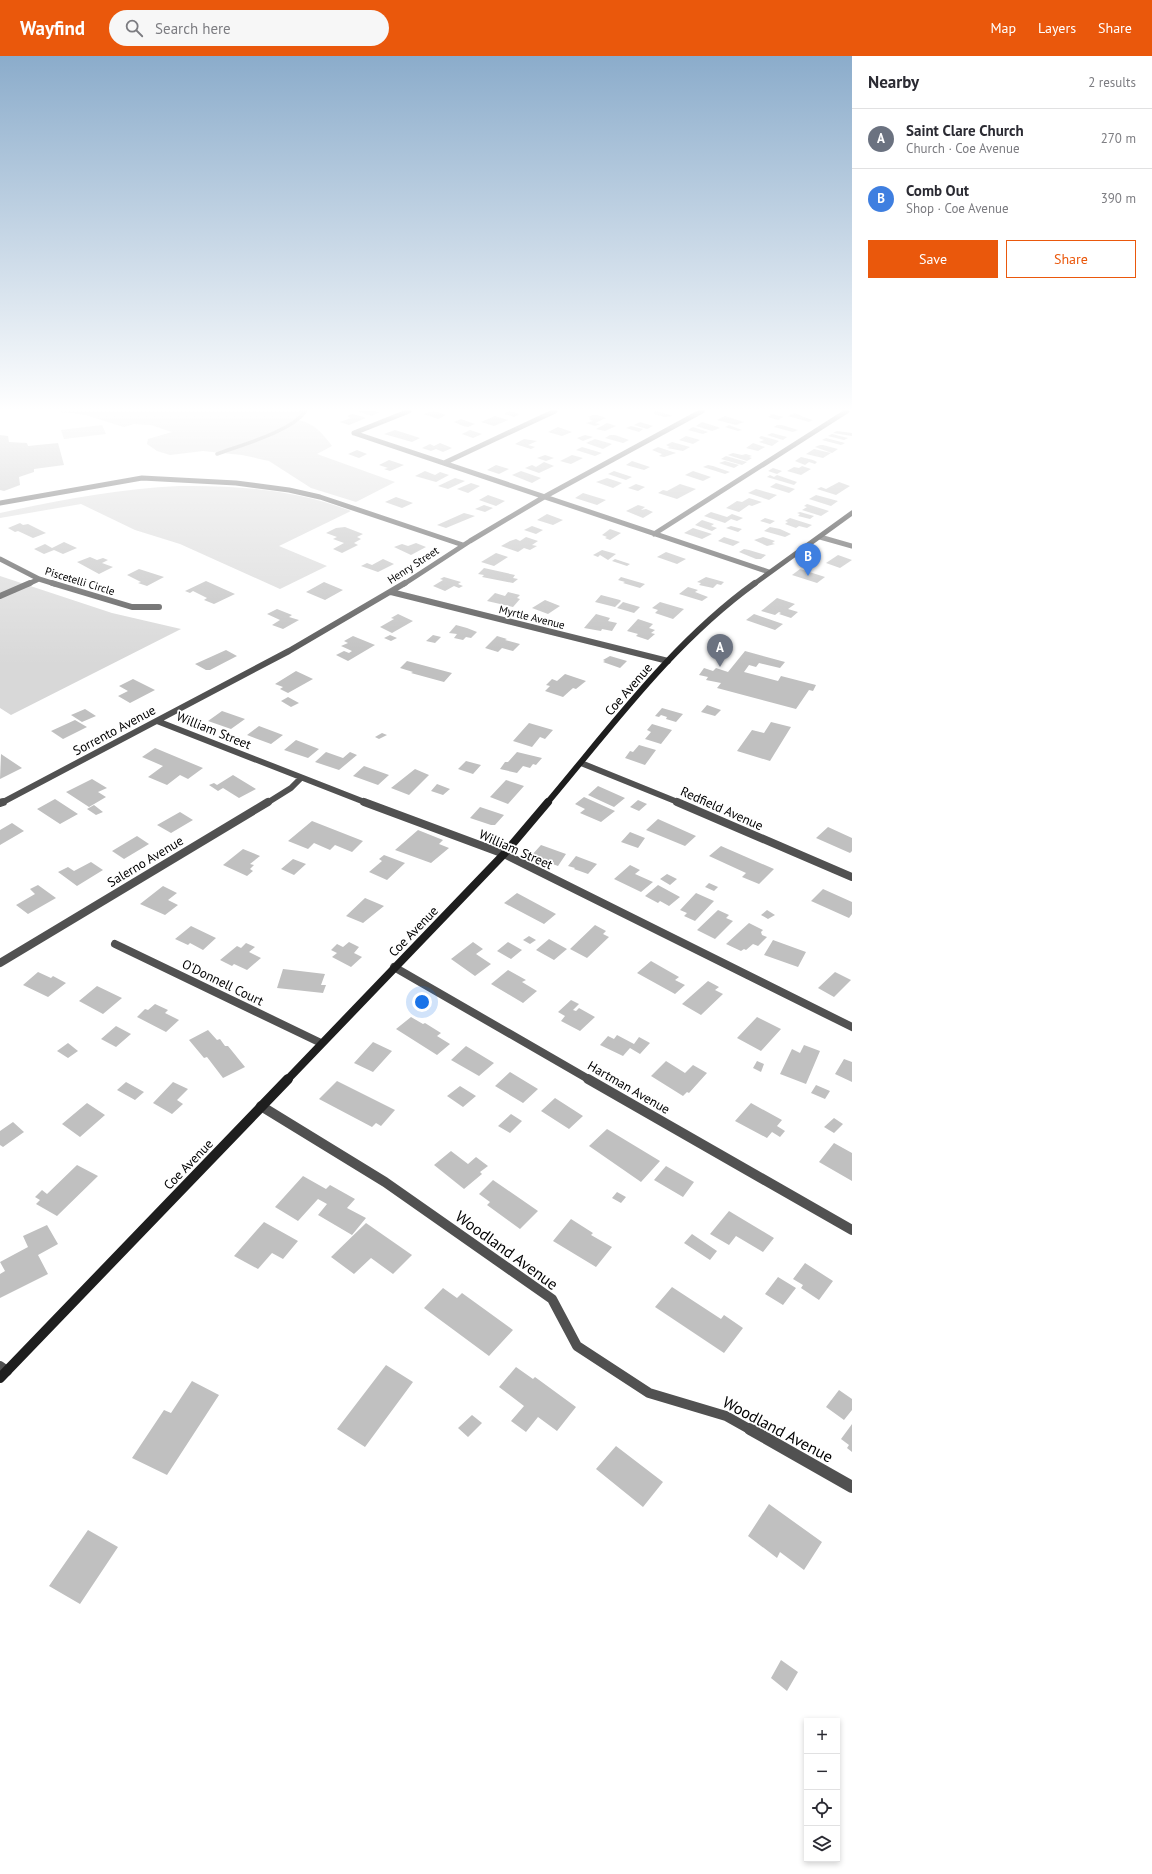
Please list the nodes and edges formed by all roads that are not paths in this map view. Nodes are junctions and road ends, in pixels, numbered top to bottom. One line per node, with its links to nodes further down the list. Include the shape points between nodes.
1 (36, 496): 6 (street)
2 (314, 496): 10 (street)
3 (541, 496): 5 (street)
4 (713, 496): 8 (street)
5 (544, 497): 8 (street); 10 (street, Henry Street)
6 (0, 502)
7 (852, 513): 9 (street, Coe Avenue)
8 (654, 534): 13 (street)
9 (820, 537): 11 (street); 13 (street, Coe Avenue)
10 (463, 545): 15 (street, Henry Street)
11 (852, 546)
12 (0, 559): 14 (street, Piscetelli Circle)
13 (769, 572): 19 (street, Coe Avenue, via 727,603)
14 (39, 579): 16 (street); 17 (street, Piscetelli Circle, via 132,607)
15 (391, 592): 18 (street, Henry Street); 19 (street, Myrtle Avenue)
16 (0, 596)
17 (159, 607)
18 (282, 655): 20 (street, Sorrento Avenue)
19 (668, 661): 21 (street, Coe Avenue)
20 (157, 721): 22 (street, William Street); 23 (street, Sorrento Avenue)
21 (581, 763): 24 (street, Coe Avenue); 25 (street, Redfield Avenue)
22 (301, 778): 24 (street, William Street); 27 (street, Salerno Avenue, via 291,788)
23 (0, 803)
24 (504, 854): 28 (street, Coe Avenue); 29 (street, William Street)
25 (852, 877)
26 (115, 944): 30 (street, O'Donnell Court)
27 (0, 963)
28 (394, 967): 30 (street, Coe Avenue); 32 (street, Hartman Avenue)
29 (852, 1027)
30 (321, 1043): 31 (street, Coe Avenue)
31 (260, 1106): 33 (street, Coe Avenue); 34 (street, Woodland Avenue, via 385,1182 552,1299 577,1346 649,1393 726,1416)
32 (852, 1230)
33 (2, 1371)
34 (852, 1488)

